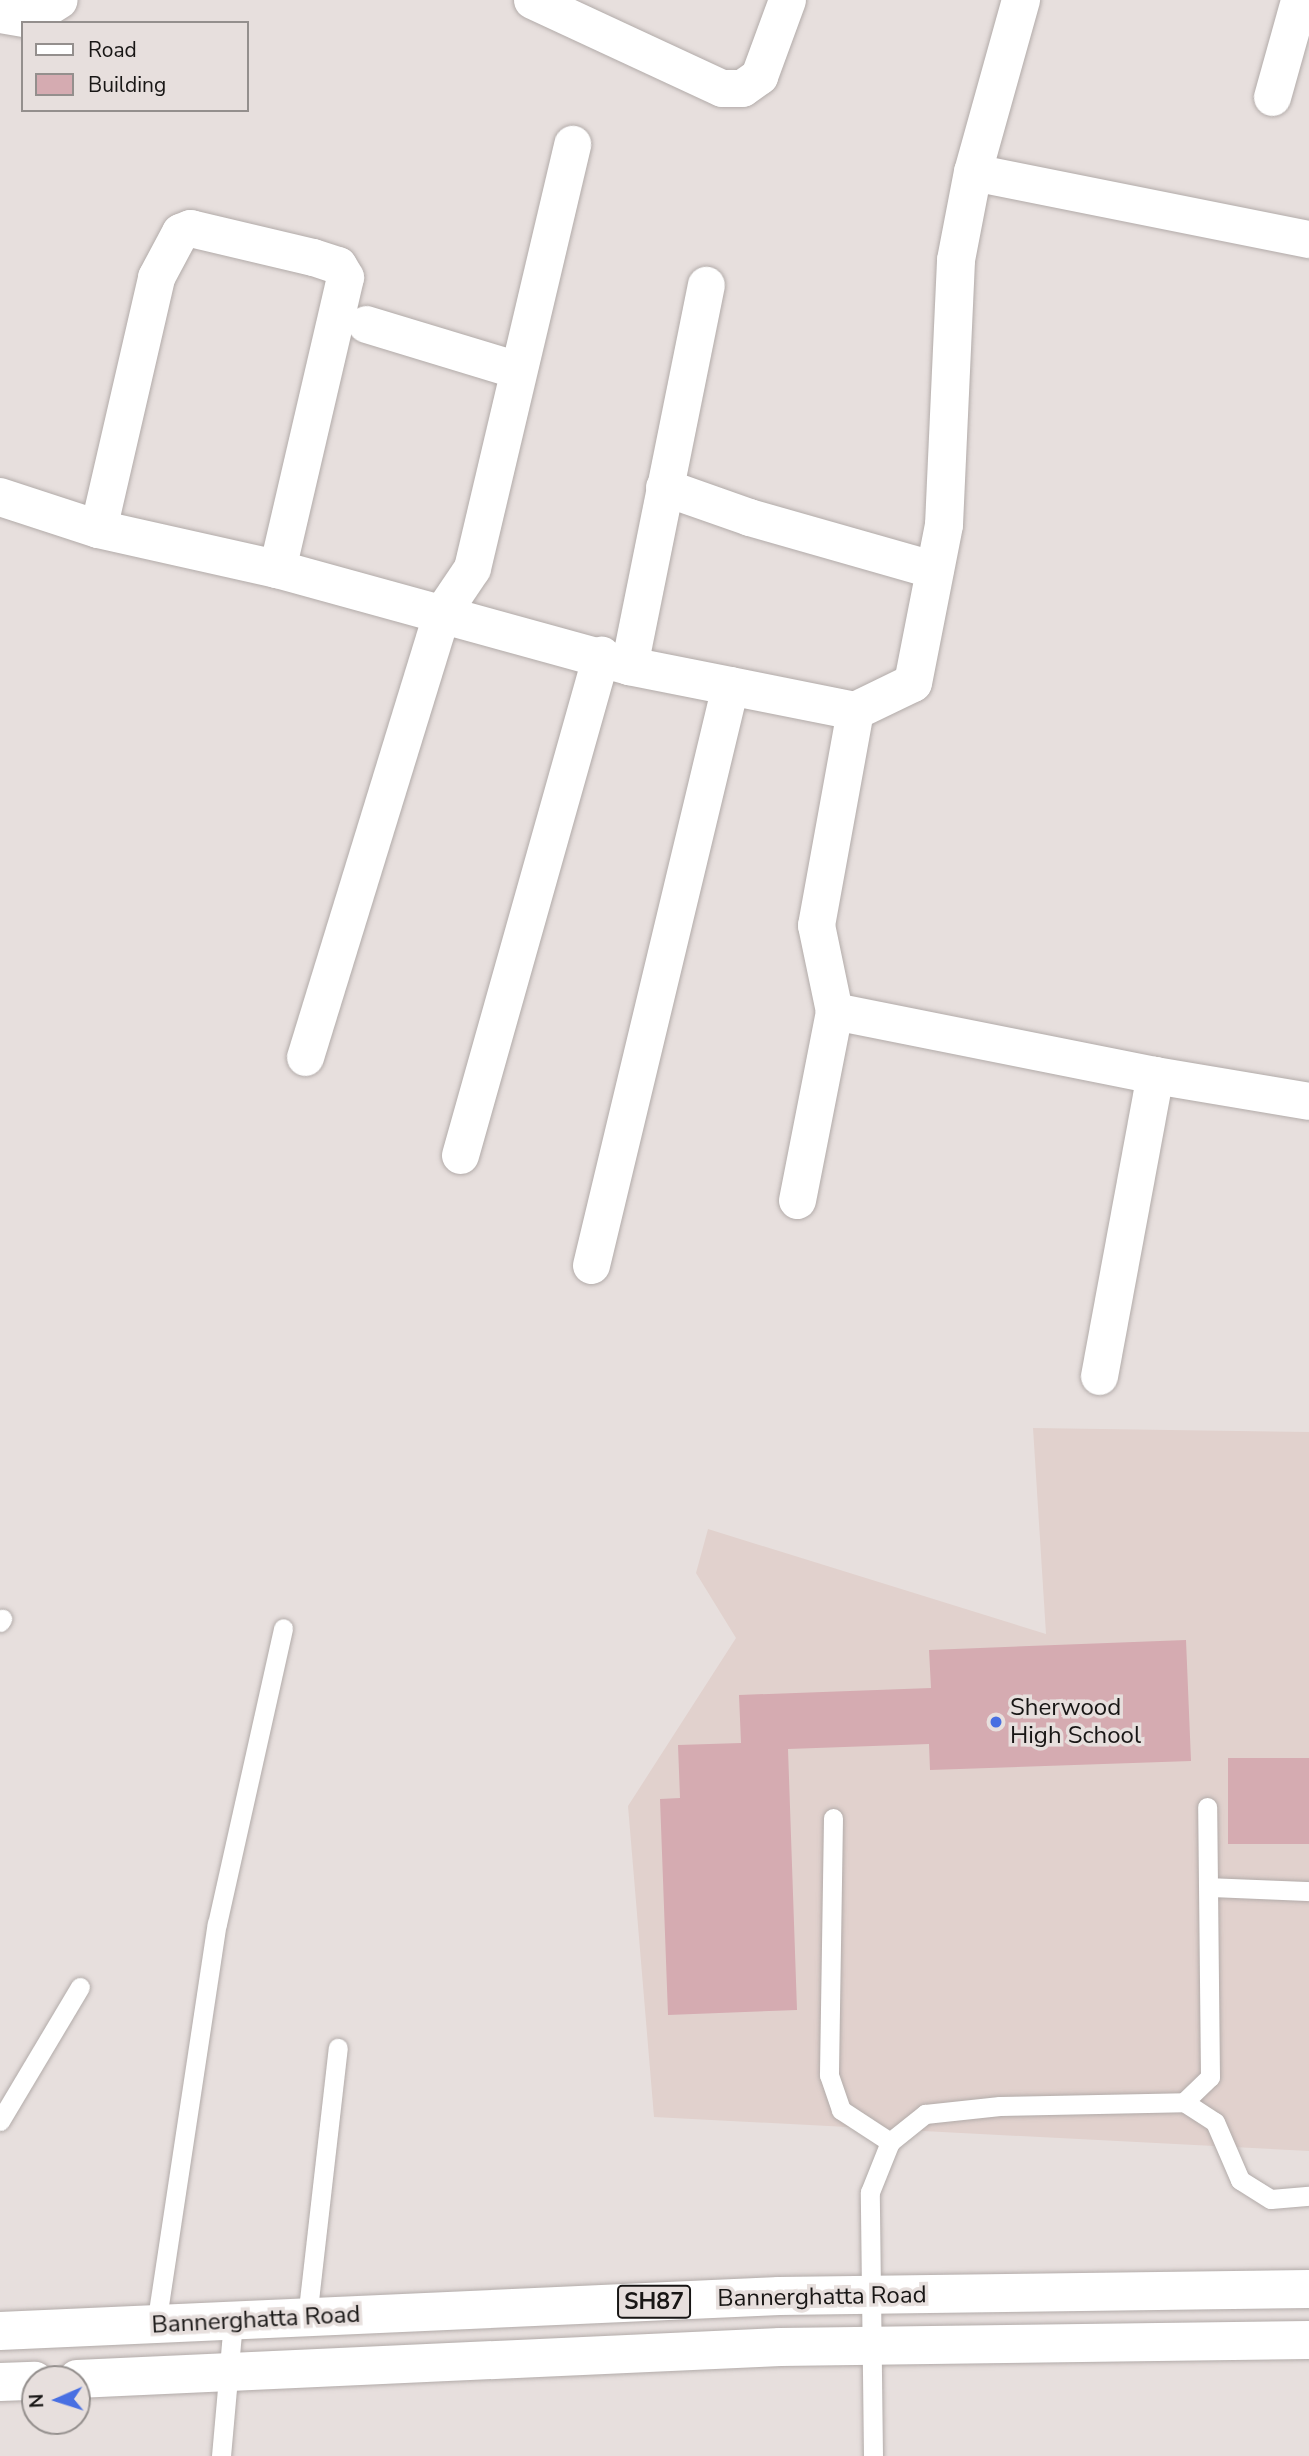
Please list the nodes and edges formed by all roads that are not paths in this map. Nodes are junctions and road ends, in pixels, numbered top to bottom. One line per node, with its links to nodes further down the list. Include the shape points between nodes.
1 (58, 0): 6 (street, via 28,19)
2 (532, 0): 3 (street, via 722,88 742,88 759,76)
3 (787, 0)
4 (1021, 0): 9 (main road)
5 (1299, 0): 7 (street)
6 (0, 14)
7 (1272, 97)
8 (572, 144): 13 (street)
9 (973, 172): 10 (street); 18 (main road, via 956,260 944,524)
10 (1309, 240)
11 (706, 285): 14 (street)
12 (366, 324): 13 (street)
13 (517, 370): 19 (street, via 472,568)
14 (664, 487): 18 (street, via 749,517); 20 (street)
15 (0, 497): 16 (main road)
16 (98, 529): 17 (main road); 17 (street, via 156,277 180,232 190,228 313,257 338,265 345,277)
17 (277, 569): 19 (main road)
18 (935, 570): 22 (main road, via 913,683)
19 (441, 614): 20 (main road); 24 (street)
20 (615, 661): 21 (main road); 27 (street)
21 (730, 686): 22 (main road); 29 (street)
22 (855, 711): 23 (street, via 816,925)
23 (834, 1011): 25 (street); 28 (street)
24 (305, 1057)
25 (1155, 1075): 26 (street); 30 (street)
26 (1309, 1101)
27 (460, 1155)
28 (797, 1200)
29 (591, 1265)
30 (1099, 1376)
31 (283, 1628): 46 (lane, via 217,1924)
32 (1208, 1807): 34 (lane)
33 (833, 1818): 40 (lane, via 829,2075 841,2110)
34 (1209, 1887): 35 (lane); 38 (lane, via 1210,2077)
35 (1309, 1891)
36 (80, 1987): 39 (lane)
37 (338, 2048): 44 (lane)
38 (1184, 2102): 40 (lane, via 1000,2106 925,2114); 41 (lane, via 1215,2122 1240,2180 1271,2199)
39 (0, 2121)
40 (890, 2142): 43 (lane, via 870,2192)
41 (1309, 2196)
42 (1309, 2289): 43 (main road, Bannerghatta Road / SH87)
43 (869, 2295): 44 (main road, Bannerghatta Road / SH87); 49 (lane)
44 (307, 2318): 45 (main road, Bannerghatta Road / SH87)
45 (233, 2321): 46 (main road, Bannerghatta Road / SH87); 50 (lane)
46 (156, 2325): 47 (main road, Bannerghatta Road / SH87)
47 (0, 2331)
48 (1309, 2340): 49 (main road, Bannerghatta Road / SH87)
49 (870, 2346): 50 (main road, Bannerghatta Road / SH87); 55 (lane)
50 (229, 2373): 51 (main road, Bannerghatta Road / SH87); 54 (lane)
51 (91, 2378)
52 (21, 2381): 53 (main road)
53 (0, 2382)
54 (221, 2456)
55 (873, 2456)

